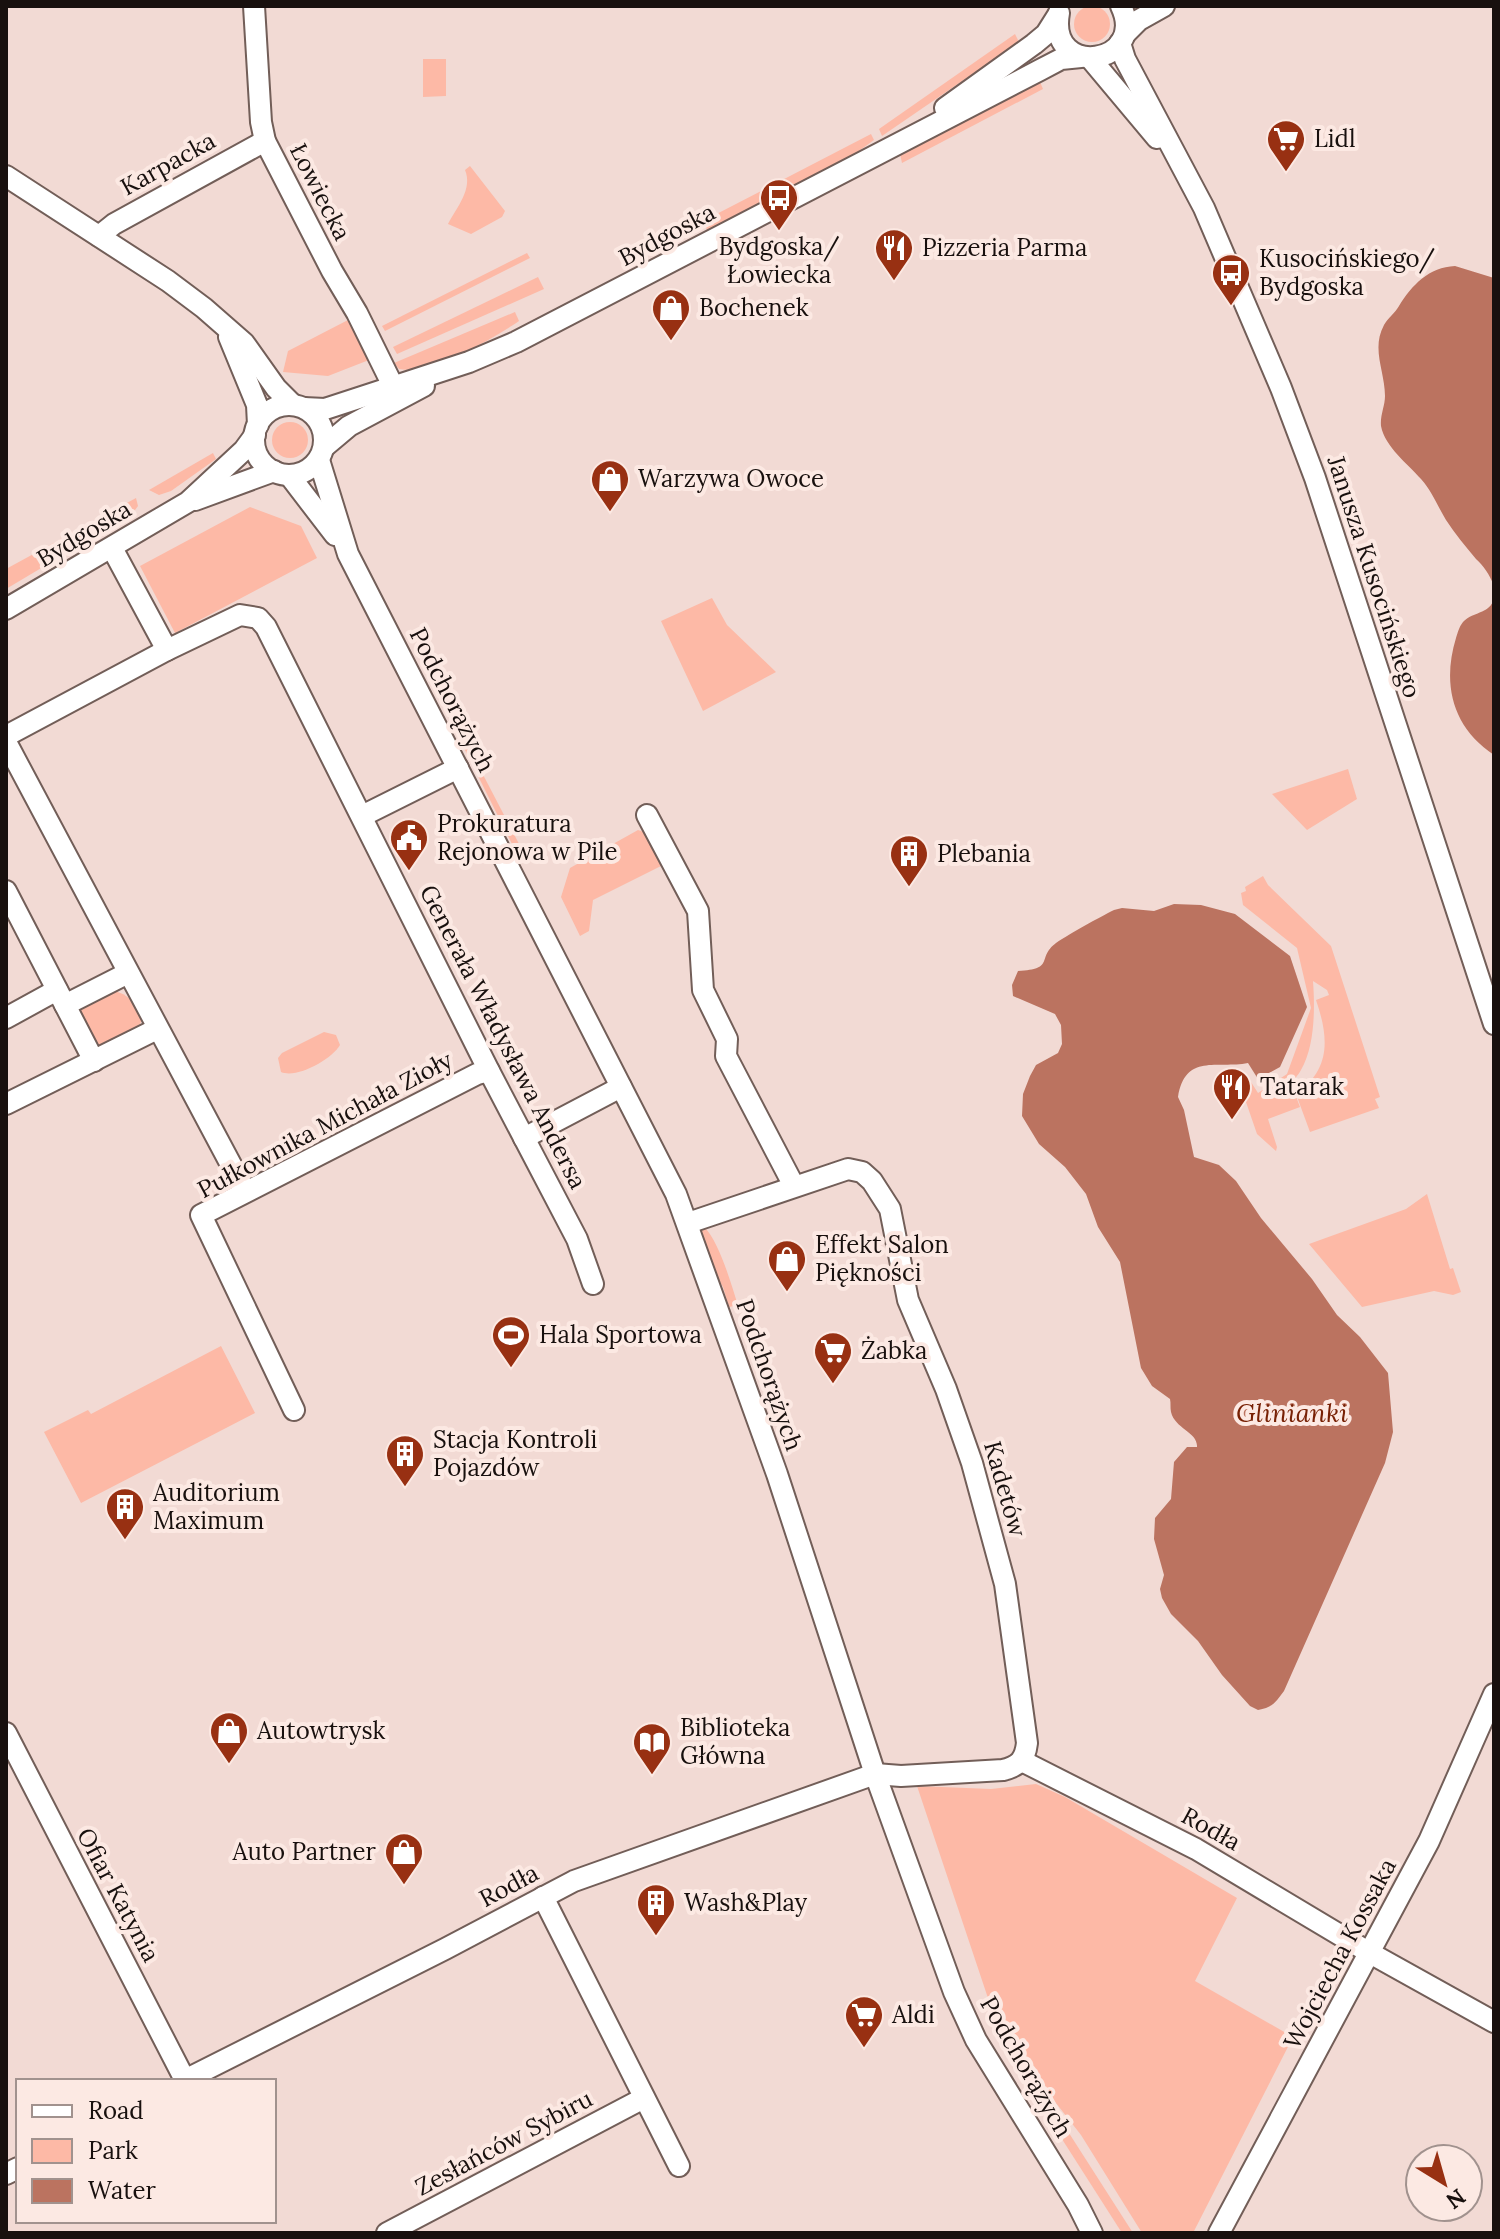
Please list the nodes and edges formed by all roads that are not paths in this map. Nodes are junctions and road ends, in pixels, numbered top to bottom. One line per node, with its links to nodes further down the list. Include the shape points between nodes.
1 (254, 6): 7 (street, Łowiecka)
2 (1121, 6): 5 (street, Janusza Kusocińskiego, via 1126,16)
3 (1164, 6): 5 (street, via 1139,20)
4 (1060, 10): 6 (street, Janusza Kusocińskiego, via 1062,42); 8 (street, Bydgoska, via 1046,34 1029,48)
5 (1122, 38): 6 (street, Bydgoska, via 1107,55); 9 (street, Janusza Kusocińskiego, via 1125,59)
6 (1086, 57): 8 (street, Bydgoska, via 1061,59); 9 (street, Janusza Kusocińskiego)
7 (265, 141): 11 (street, Karpacka); 14 (street, Łowiecka)
8 (886, 149): 13 (street, Bydgoska)
9 (1176, 158): 32 (street, Janusza Kusocińskiego, via 1234,273 1306,453)
10 (6, 176): 11 (street)
11 (99, 236): 12 (street)
12 (224, 326): 15 (street); 16 (street, via 257,405)
13 (469, 362): 14 (street, Bydgoska); 17 (street, Bydgoska, via 337,434)
14 (393, 386): 15 (street, Bydgoska, via 325,409)
15 (298, 407): 16 (street, via 272,409); 17 (street, via 319,421)
16 (256, 430): 18 (street, via 258,456); 19 (street, Bydgoska, via 244,450)
17 (321, 454): 18 (street, via 307,470); 21 (street, Podchorążych)
18 (281, 473): 19 (street, Bydgoska); 21 (street, Podchorążych, via 309,499)
19 (188, 502): 20 (street, Bydgoska)
20 (112, 548): 22 (street, Bydgoska); 23 (street)
21 (348, 554): 25 (street, Podchorążych)
22 (6, 609)
23 (167, 650): 24 (street, Generała Władysława Andersa); 27 (street, Generała Władysława Andersa, via 240,615 258,618)
24 (6, 739): 29 (street)
25 (458, 768): 27 (street); 36 (street, Podchorążych)
26 (647, 815): 39 (street, via 698,911 703,990 727,1039 726,1056)
27 (362, 816): 35 (street, Generała Władysława Andersa)
28 (6, 891): 30 (street)
29 (128, 973): 30 (street); 33 (street)
30 (61, 998): 31 (street); 34 (street)
31 (6, 1018)
32 (1494, 1024)
33 (157, 1029): 34 (street); 40 (street)
34 (94, 1061): 37 (street)
35 (489, 1071): 38 (street, Generała Władysława Andersa); 40 (street, Pułkownika Michała Zioły)
36 (621, 1087): 38 (street); 41 (street, Podchorążych)
37 (6, 1104)
38 (524, 1138): 42 (street, Generała Władysława Andersa, via 577,1239)
39 (794, 1186): 41 (street, Kadetów); 46 (street, Kadetów, via 854,1169 872,1181 890,1209 908,1300 972,1463 1005,1584 1027,1743)
40 (245, 1191): 43 (street, Pułkownika Michała Zioły, via 201,1215)
41 (688, 1223): 47 (street, Podchorążych)
42 (593, 1284)
43 (294, 1410)
44 (1494, 1694): 49 (street, Wojciecha Kossaka, via 1443,1813)
45 (6, 1733): 51 (street, Ofiar Katynia)
46 (1022, 1761): 47 (street, via 1003,1770); 49 (street, Rodła, via 1196,1849)
47 (875, 1774): 48 (street, Rodła, via 574,1881); 56 (street, Podchorążych, via 963,2013)
48 (543, 1897): 52 (street, Rodła); 53 (street)
49 (1370, 1953): 50 (street, Rodła); 57 (street, Wojciecha Kossaka)
50 (1494, 2022)
51 (183, 2079)
52 (188, 2079)
53 (644, 2098): 54 (street); 55 (street, Zesłańców Sybiru)
54 (679, 2166)
55 (387, 2233)
56 (1092, 2233)
57 (1219, 2233)

